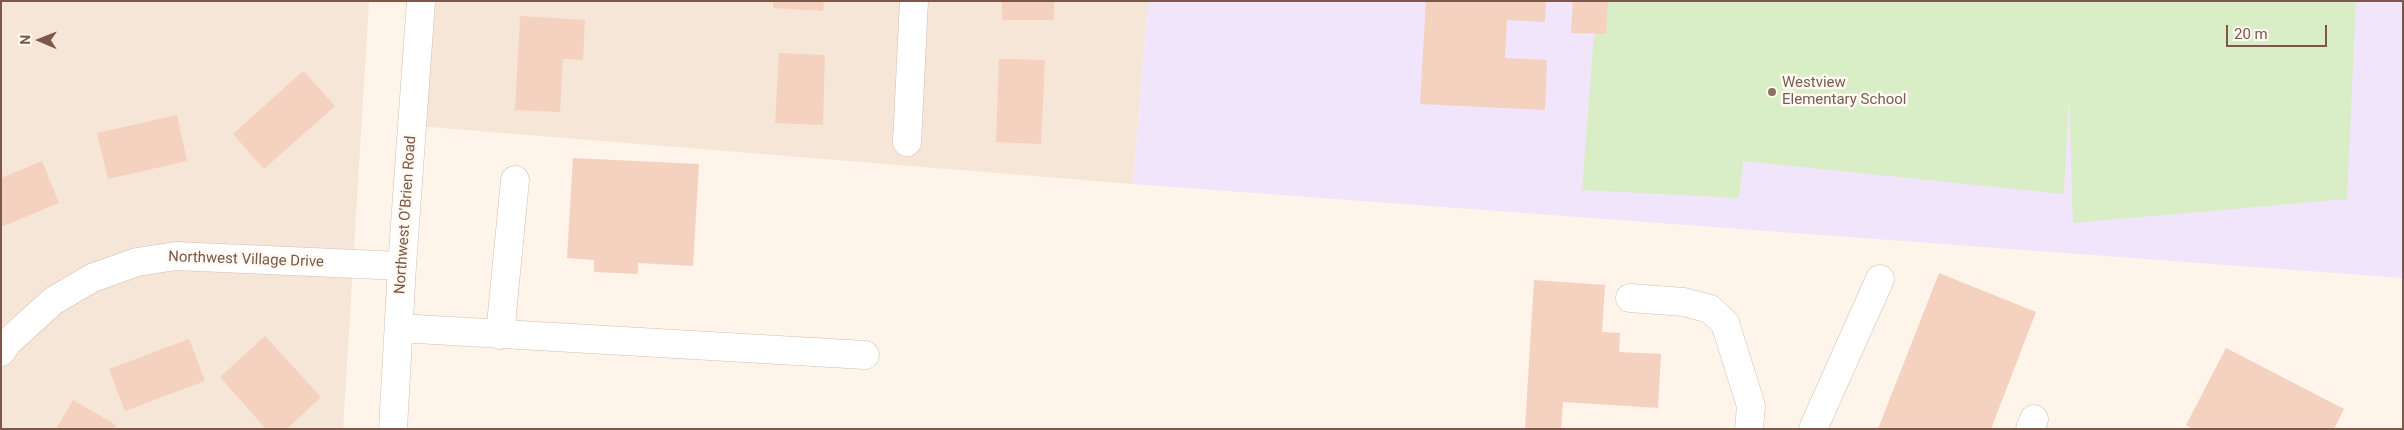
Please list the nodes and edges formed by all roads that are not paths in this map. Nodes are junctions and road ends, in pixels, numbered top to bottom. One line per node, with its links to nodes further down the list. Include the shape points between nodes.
1 (421, 1): 5 (street, Northwest O'Brien Road)
2 (914, 1): 3 (street)
3 (907, 142)
4 (515, 180): 9 (street)
5 (402, 266): 8 (street, Northwest O'Brien Road); 10 (street, Northwest Village Drive, via 176,256 137,262 92,278 53,301)
6 (1880, 278): 14 (street)
7 (1630, 298): 13 (street, via 1684,302 1710,309 1724,323 1751,406)
8 (399, 328): 9 (street); 12 (street, Northwest O'Brien Road)
9 (500, 335): 11 (street)
10 (1, 352)
11 (865, 355)
12 (394, 429)
13 (1749, 429)
14 (1813, 429)

